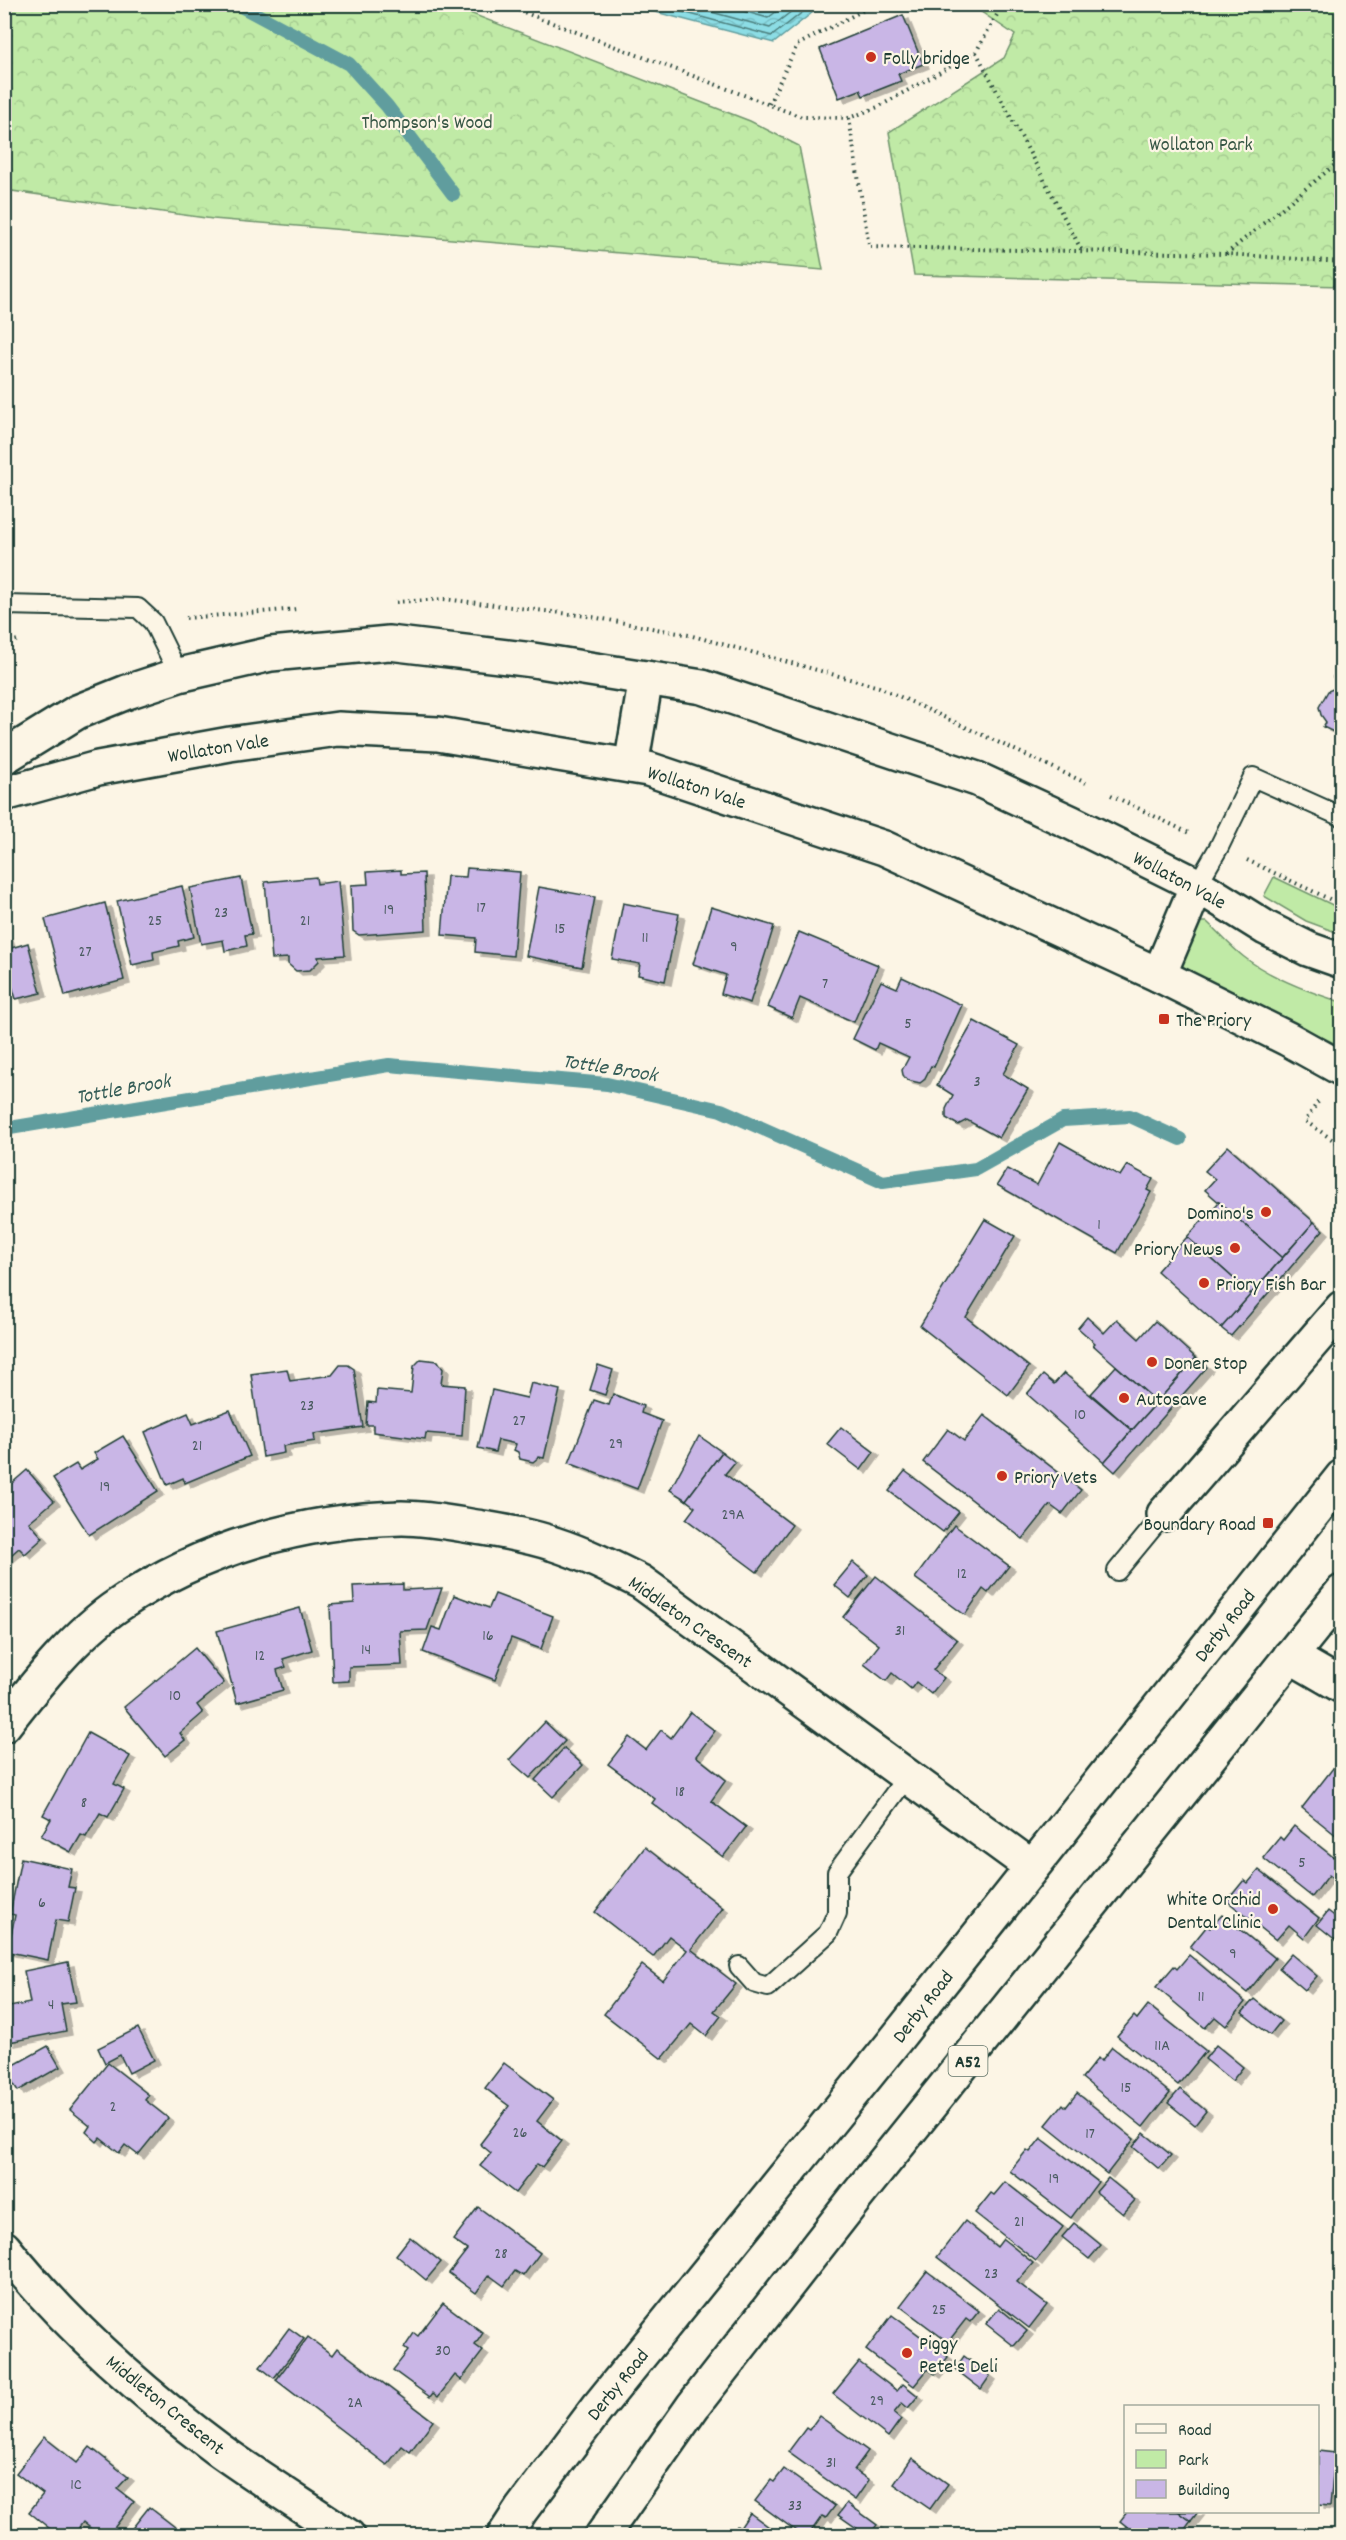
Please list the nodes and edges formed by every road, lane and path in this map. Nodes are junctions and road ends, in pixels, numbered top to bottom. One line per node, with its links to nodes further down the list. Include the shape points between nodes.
1 (502, 4): 5 (path)
2 (875, 4): 5 (path, via 796,45)
3 (1003, 4): 4 (path)
4 (976, 52): 6 (path, via 878,107); 8 (path)
5 (769, 104): 6 (path, via 802,117)
6 (849, 118): 8 (path, via 869,247)
7 (1341, 159): 9 (path)
8 (1082, 251): 9 (path)
9 (1226, 254): 10 (path)
10 (1341, 262)
11 (4, 605): 12 (lane, via 138,608 153,622)
12 (179, 675): 13 (main road, Wollaton Vale, via 272,654 389,643); 14 (main road, Wollaton Vale, via 77,712)
13 (646, 678): 15 (main road); 18 (main road, Wollaton Vale, via 702,687 977,779)
14 (4, 757)
15 (631, 766): 16 (main road, Wollaton Vale, via 438,734 338,729 98,768); 20 (main road, Wollaton Vale, via 884,848)
16 (4, 794)
17 (1341, 817): 18 (lane, via 1253,777)
18 (1197, 885): 19 (main road, Wollaton Vale, via 1266,928 1308,950); 20 (main road)
19 (1341, 961)
20 (1159, 975): 21 (main road, Wollaton Vale)
21 (1341, 1069)
22 (1322, 1097): 23 (path, via 1305,1121)
23 (1341, 1146)
24 (1341, 1308): 26 (main road)
25 (1341, 1477): 33 (main road, Derby Road)
26 (1164, 1514): 27 (lane)
27 (1117, 1571)
28 (1341, 1592): 29 (main road, A52)
29 (1290, 1656): 30 (main road); 38 (main road, A52, via 857,2196 693,2406)
30 (1341, 1686)
31 (4, 1725): 32 (main road, Middleton Crescent, via 41,1677 82,1637 118,1605 175,1572 223,1550 257,1540 357,1521 405,1518 500,1531 553,1543 596,1559 641,1582)
32 (908, 1775): 33 (main road, Middleton Crescent); 34 (lane, via 837,1872 837,1912 828,1933 768,1987 754,1983)
33 (1032, 1867): 37 (main road, Derby Road, via 599,2406)
34 (739, 1966)
35 (4, 2248): 36 (main road, Middleton Crescent, via 60,2313 136,2382 218,2449)
36 (348, 2535)
37 (504, 2535)
38 (602, 2535)

